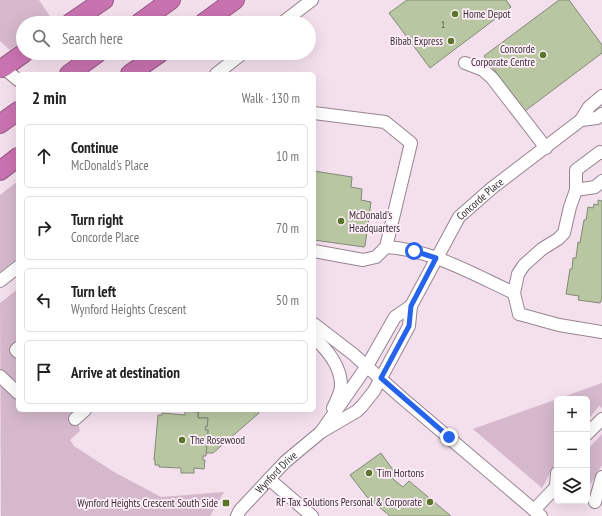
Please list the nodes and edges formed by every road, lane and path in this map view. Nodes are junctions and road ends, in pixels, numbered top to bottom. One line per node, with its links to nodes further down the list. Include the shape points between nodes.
1 (104, 0): 5 (highway)
2 (171, 0): 6 (highway)
3 (235, 0): 7 (highway)
4 (312, 0): 8 (street)
5 (80, 16)
6 (149, 16)
7 (213, 16)
8 (291, 16)
9 (16, 58): 14 (highway)
10 (88, 60): 15 (highway)
11 (150, 60): 16 (highway)
12 (234, 60): 17 (street)
13 (465, 64): 25 (street, via 483,70 492,78)
14 (1, 66): 18 (street)
15 (72, 72)
16 (133, 72)
17 (219, 72)
18 (16, 78)
19 (602, 96): 23 (street, Concorde Place, via 588,107)
20 (16, 112): 24 (highway)
21 (316, 113): 31 (street, via 385,122 411,143)
22 (602, 114): 23 (street, Concorde Place, via 597,118)
23 (581, 120): 25 (street, Concorde Place)
24 (0, 124)
25 (546, 148): 33 (street, Concorde Place, via 492,188 459,217)
26 (602, 153): 30 (street, via 576,170)
27 (16, 159): 28 (highway)
28 (0, 171)
29 (602, 182): 30 (street, via 595,187)
30 (576, 190): 36 (street, via 564,233 524,265 518,274)
31 (386, 247): 32 (street, via 376,257 363,260); 33 (street, via 403,248)
32 (316, 251)
33 (436, 258): 36 (street); 37 (street, Concorde Place)
34 (16, 269): 35 (street)
35 (0, 281)
36 (514, 293): 39 (street, via 519,314 559,325)
37 (411, 306): 41 (street, Concorde Place, via 395,317); 43 (street, Concorde Place, via 409,326)
38 (316, 326): 41 (street)
39 (602, 332)
40 (316, 340): 48 (street, via 335,364 341,388)
41 (367, 366): 43 (street); 48 (street, Wynford Drive)
42 (0, 376): 44 (street)
43 (381, 378): 48 (street, Wynford Drive, via 357,411); 54 (street)
44 (16, 391)
45 (83, 412): 46 (street)
46 (75, 419)
47 (602, 419): 49 (street)
48 (321, 432): 51 (street, Wynford Drive)
49 (589, 432)
50 (602, 477): 53 (street)
51 (269, 479): 55 (street, Wynford Drive); 56 (street)
52 (554, 490): 54 (street)
53 (595, 502)
54 (538, 513)
55 (237, 516)
56 (312, 516)

